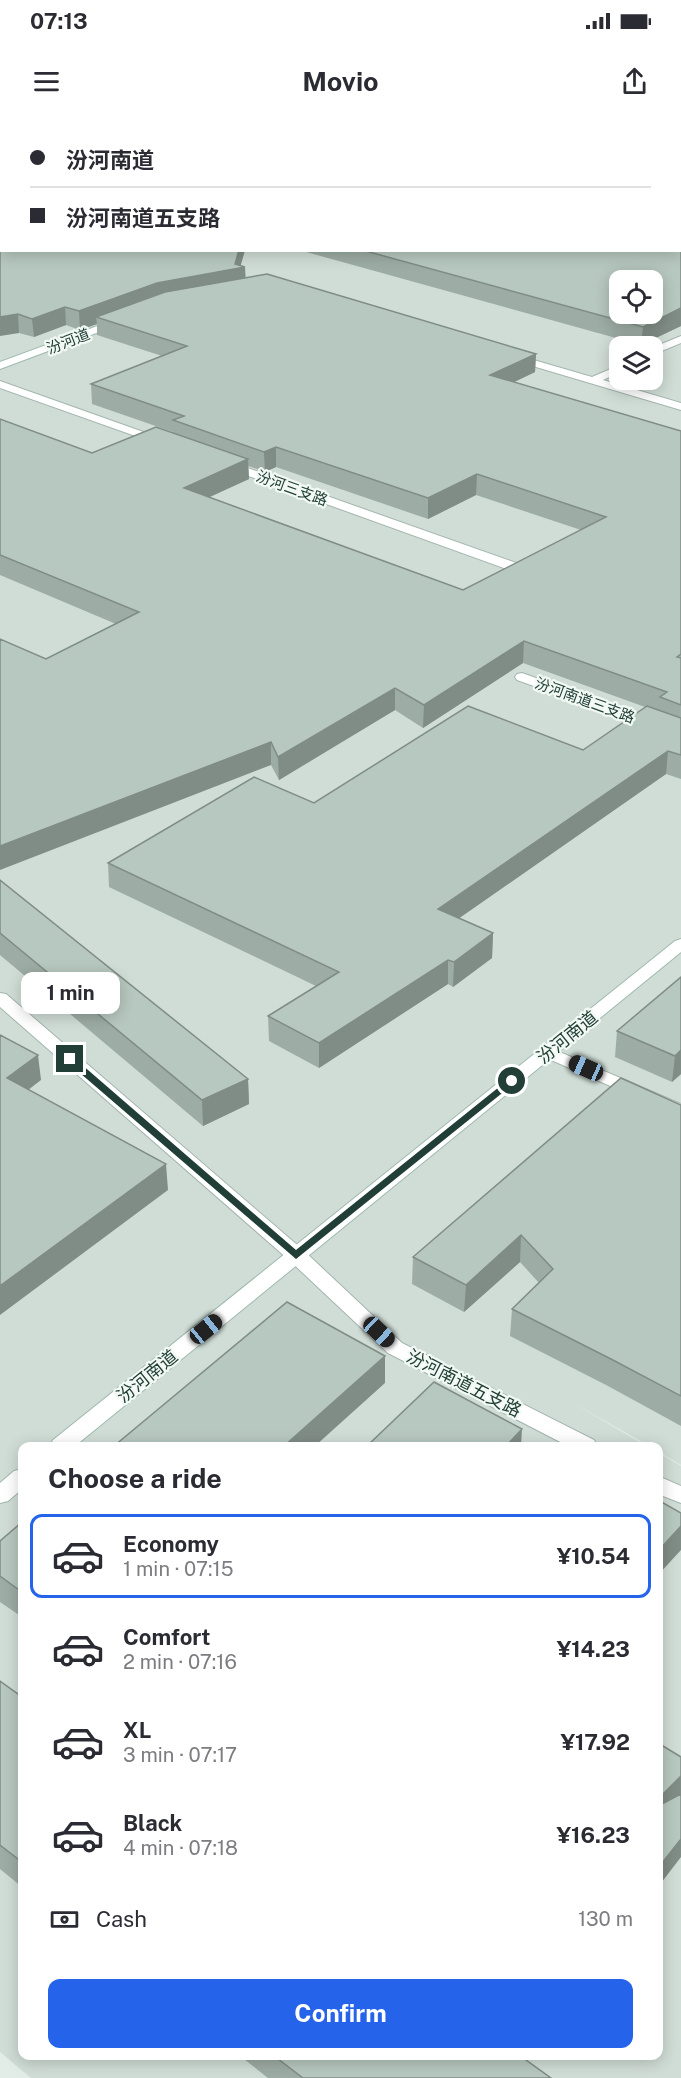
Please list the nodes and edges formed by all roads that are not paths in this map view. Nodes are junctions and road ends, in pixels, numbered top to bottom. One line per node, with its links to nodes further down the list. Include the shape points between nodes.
1 (131, 317): 5 (street, 汾河道)
2 (681, 339): 3 (street)
3 (663, 347)
4 (502, 353): 7 (street)
5 (0, 366)
6 (609, 373): 7 (street)
7 (592, 381): 9 (street)
8 (0, 384): 10 (street)
9 (681, 407)
10 (169, 444)
11 (214, 460): 12 (street, 汾河三支路)
12 (517, 568)
13 (522, 677): 14 (street, 汾河南道三支路)
14 (681, 735)
15 (681, 944): 17 (street, 汾河南道)
16 (0, 998): 19 (street, 汾河南道五支路)
17 (548, 1052): 18 (street); 19 (street, 汾河南道)
18 (681, 1111)
19 (296, 1255): 20 (street, 汾河南道); 21 (street, 汾河南道五支路, via 395,1348)
20 (65, 1442)
21 (578, 1442)
22 (18, 1480): 24 (street)
23 (663, 1486): 25 (street)
24 (0, 1495)
25 (681, 1495)

